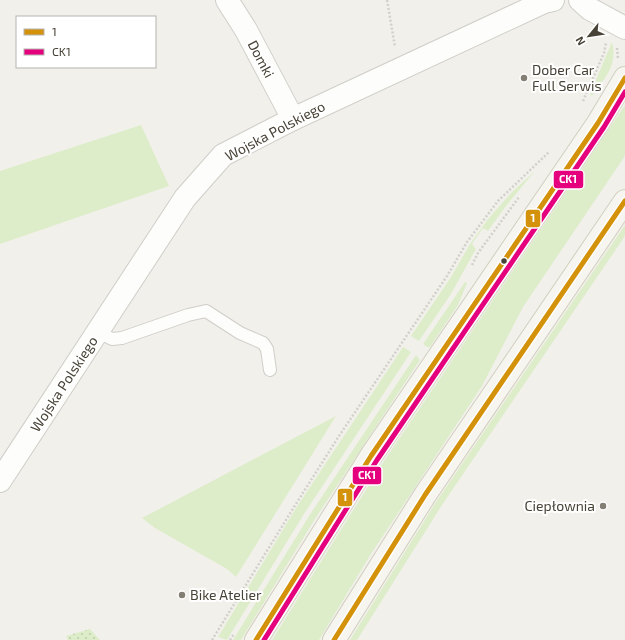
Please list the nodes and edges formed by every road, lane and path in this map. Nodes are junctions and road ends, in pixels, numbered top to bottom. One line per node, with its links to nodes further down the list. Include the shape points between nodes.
1 (227, 0): 10 (street, Domki, via 246,30)
2 (387, 0): 7 (path)
3 (553, 0): 7 (street, Wojska Polskiego)
4 (580, 0): 5 (street, via 590,9)
5 (625, 28)
6 (604, 41): 9 (path, via 607,45)
7 (399, 70): 10 (street, Wojska Polskiego)
8 (625, 78): 17 (main road, via 598,123 371,456)
9 (582, 105)
10 (293, 119): 13 (street, Wojska Polskiego, via 223,155 185,198)
11 (551, 150): 16 (path, via 498,201 467,242 447,276 339,436)
12 (625, 202): 18 (main road, via 425,495)
13 (98, 332): 14 (lane, via 112,339 122,338 206,311 240,333 263,343 267,349); 15 (street, Wojska Polskiego)
14 (270, 370)
15 (0, 481)
16 (212, 640)
17 (256, 640)
18 (334, 640)

